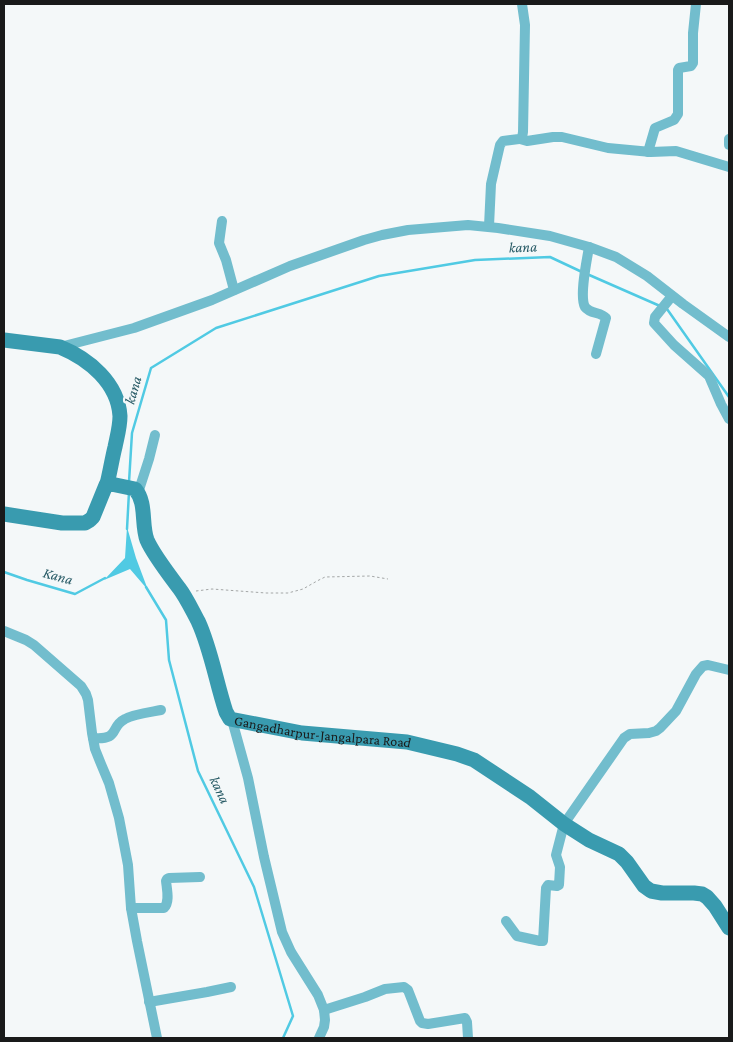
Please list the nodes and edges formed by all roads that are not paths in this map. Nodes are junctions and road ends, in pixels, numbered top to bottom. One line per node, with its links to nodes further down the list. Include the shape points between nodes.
1 (522, 4): 3 (street, via 525,32 523,132)
2 (696, 4): 6 (street, via 693,63 678,70 678,114 674,120 655,128)
3 (520, 139): 6 (street, via 567,137 608,148); 9 (street, via 502,141 500,145 491,184)
4 (729, 139): 5 (street)
5 (729, 145)
6 (648, 152): 7 (street, via 679,151)
7 (729, 166)
8 (222, 221): 11 (street, via 219,243)
9 (489, 226): 10 (street, via 550,236); 11 (street, via 454,226 382,235 290,266)
10 (589, 250): 12 (street, via 625,262 647,276); 16 (street, via 583,288 586,308 606,318)
11 (234, 290): 15 (street, via 134,328)
12 (670, 298): 13 (street); 17 (street, via 655,317 655,325 709,376)
13 (728, 335)
14 (4, 340): 15 (street)
15 (60, 347): 19 (street, via 93,367 116,398 120,424)
16 (596, 354)
17 (729, 419)
18 (155, 435): 20 (street)
19 (110, 484): 20 (street); 21 (street, via 104,487 93,517 85,523)
20 (135, 491): 25 (street, Gangadharpur-Jangalpara Road, via 142,508 147,540 184,595 202,631 226,712)
21 (4, 514)
22 (4, 631): 26 (street, via 34,645 84,689)
23 (729, 670): 27 (street, via 704,666 676,710 660,728 624,738)
24 (161, 710): 26 (street, via 128,717 110,736)
25 (232, 720): 27 (street, Gangadharpur-Jangalpara Road, via 302,733 407,742 457,754 474,760 514,786); 34 (street, via 250,785 282,932)
26 (93, 738): 29 (street, via 119,818 128,865)
27 (564, 824): 30 (street, via 556,855 560,868 559,884 546,888 543,941 517,936); 31 (street, Gangadharpur-Jangalpara Road, via 619,854 651,891 694,893 707,897)
28 (200, 877): 29 (street, via 167,879 168,901 164,908)
29 (131, 908): 33 (street)
30 (506, 921)
31 (729, 928)
32 (231, 987): 33 (street)
33 (149, 1002): 35 (street)
34 (324, 1010): 36 (street, via 326,1020); 37 (street, via 385,989 404,987 422,1023 465,1018)
35 (158, 1038)
36 (319, 1038)
37 (468, 1038)

